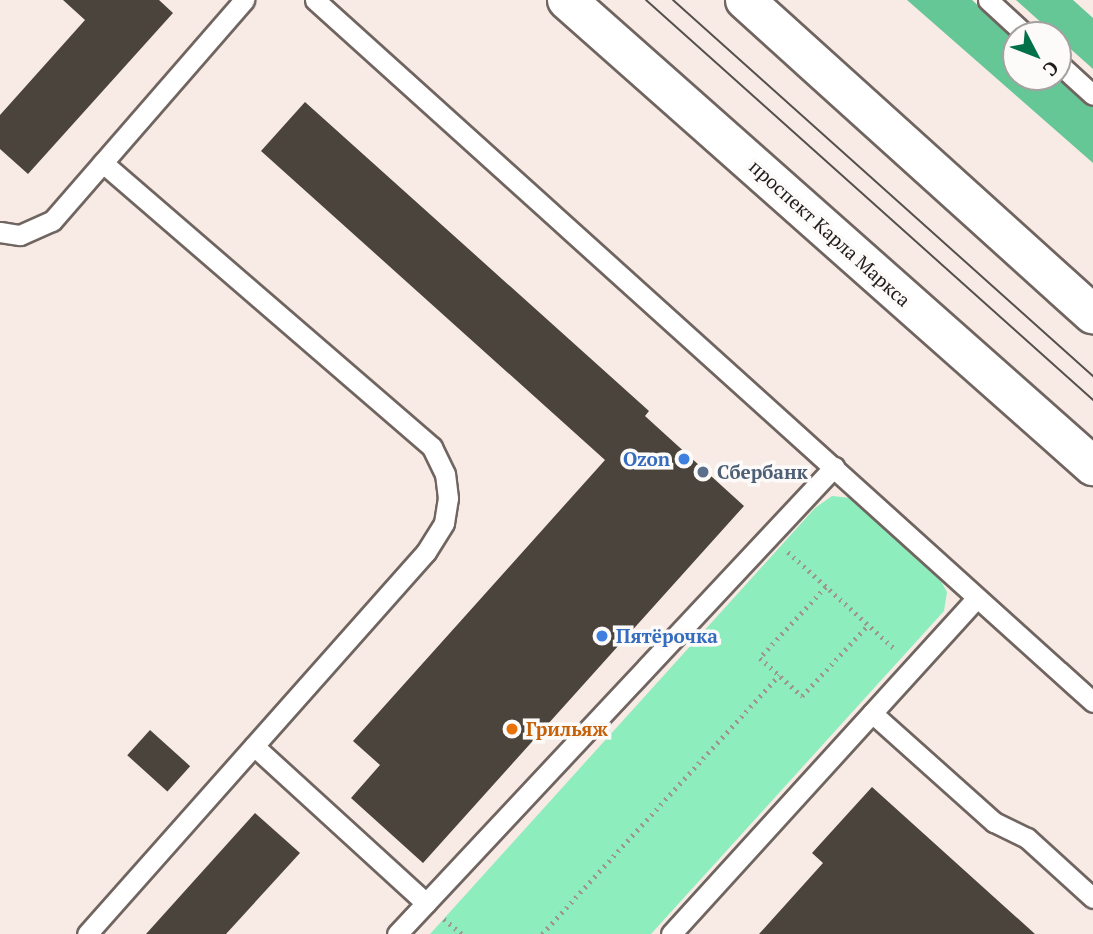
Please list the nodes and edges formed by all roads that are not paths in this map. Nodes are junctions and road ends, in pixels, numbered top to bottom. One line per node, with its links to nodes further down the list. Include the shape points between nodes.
1 (244, 0): 9 (lane)
2 (315, 0): 13 (lane)
3 (567, 0): 12 (main road, проспект Карла Маркса)
4 (745, 0): 11 (main road)
5 (988, 0): 6 (lane)
6 (1011, 21)
7 (1072, 76): 8 (lane)
8 (1093, 95)
9 (103, 163): 10 (lane, via 37,231 20,236); 17 (lane, via 432,447 445,474 444,523 426,552)
10 (0, 232)
11 (1093, 314)
12 (1093, 466)
13 (834, 467): 14 (lane); 19 (lane)
14 (976, 598): 15 (lane); 16 (lane)
15 (1093, 702)
16 (872, 713): 18 (lane, via 994,822 1027,838); 22 (lane)
17 (254, 746): 19 (lane); 20 (lane)
18 (1093, 898)
19 (426, 903): 21 (lane)
20 (87, 934)
21 (397, 934)
22 (671, 934)

